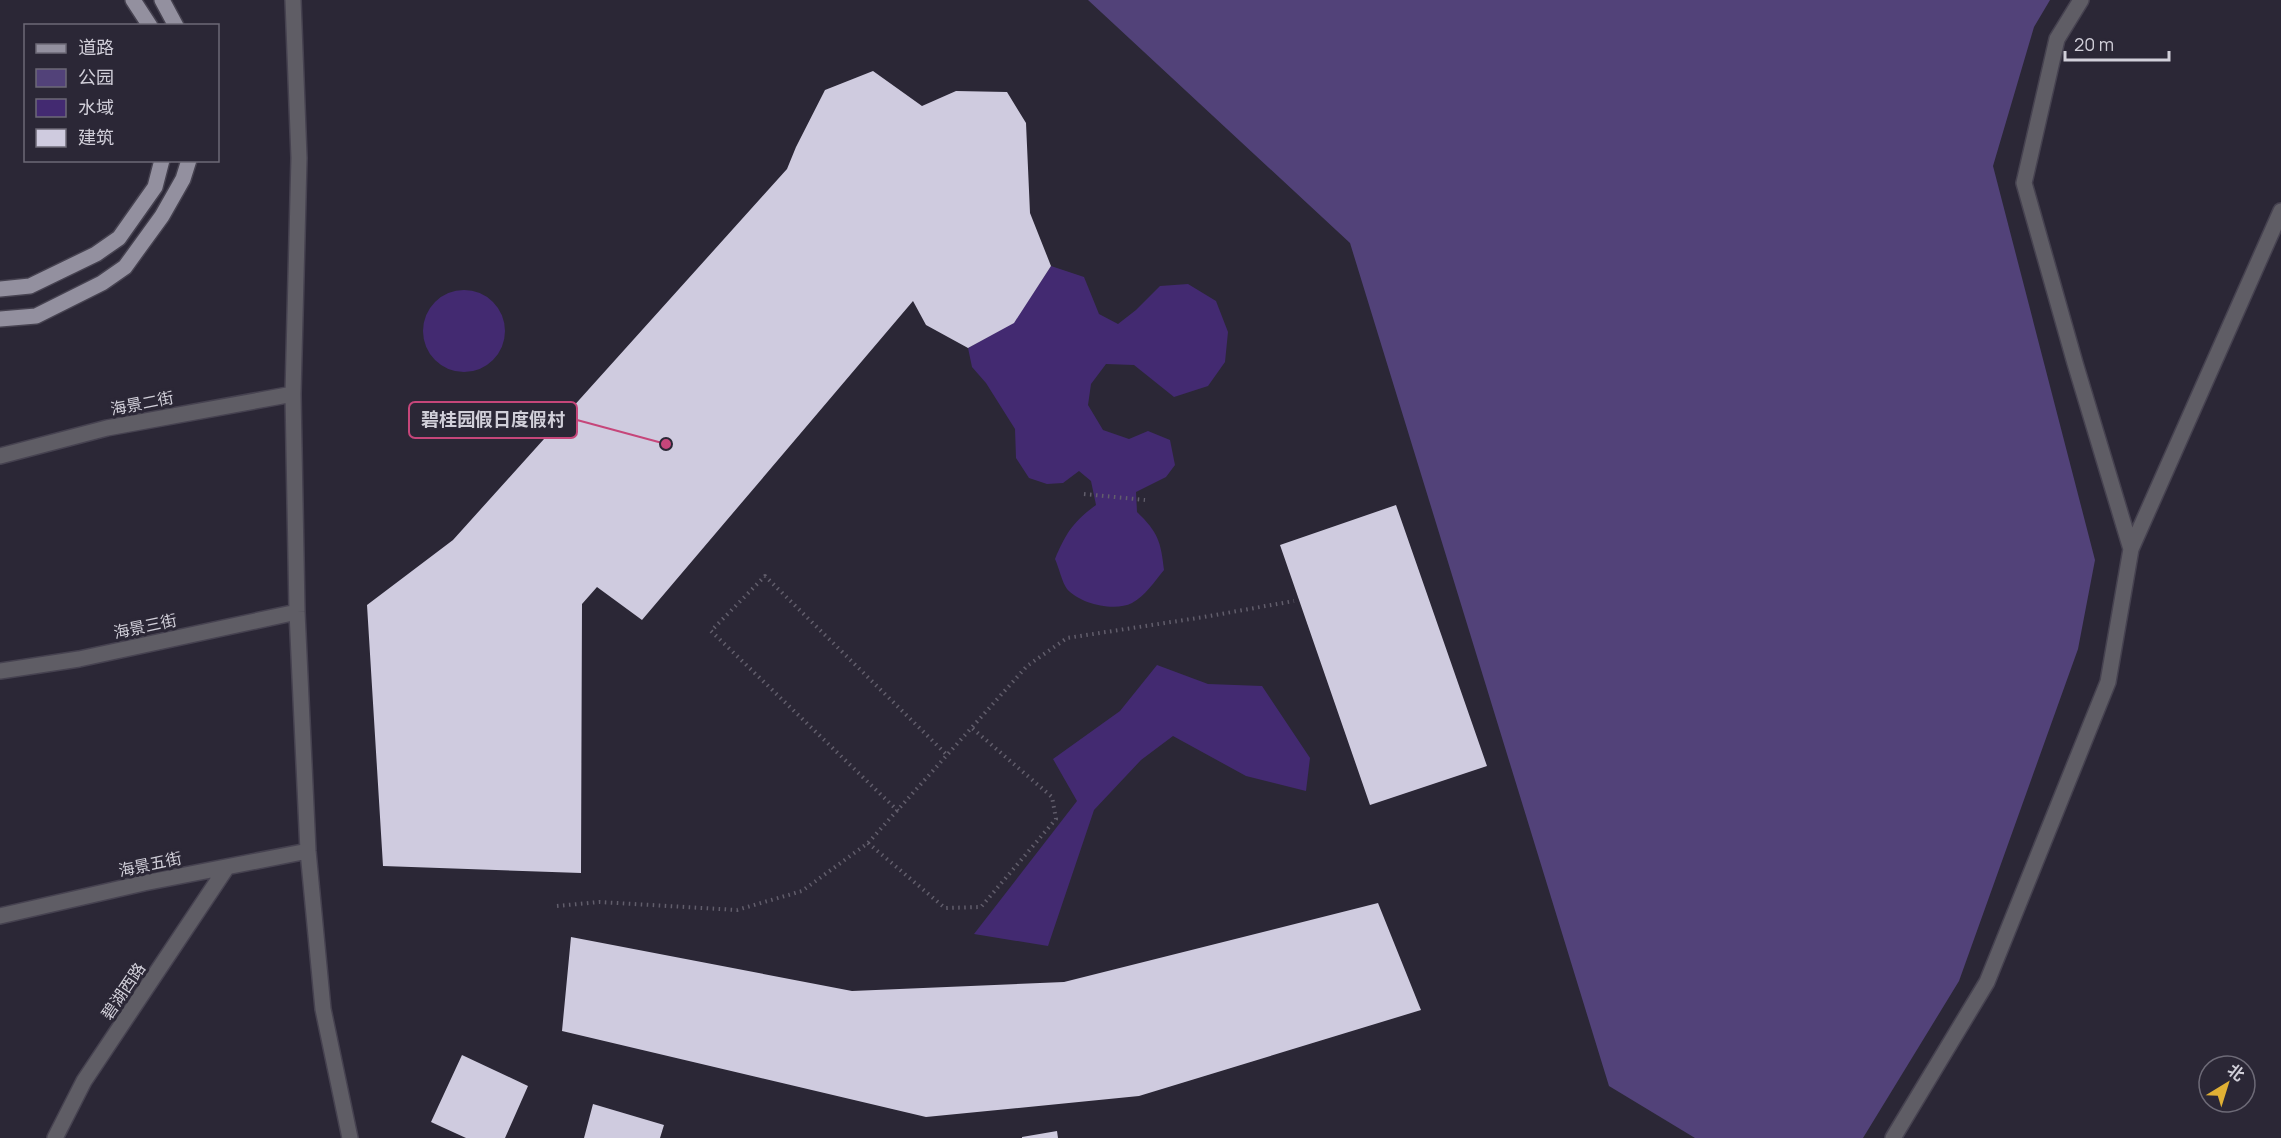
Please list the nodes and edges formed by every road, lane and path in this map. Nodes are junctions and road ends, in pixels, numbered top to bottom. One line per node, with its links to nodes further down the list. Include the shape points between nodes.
1 (133, 0): 5 (main road)
2 (162, 0): 6 (main road)
3 (293, 0): 12 (street, via 299,158)
4 (2081, 0): 16 (street, via 2057,39 2024,183)
5 (149, 24)
6 (175, 24)
7 (161, 162): 10 (main road, via 155,187 119,238 96,254 30,286)
8 (188, 162): 11 (main road, via 162,216 125,267 102,284 36,315)
9 (2281, 211): 16 (street)
10 (0, 289)
11 (0, 319)
12 (293, 394): 13 (street, 海景二街, via 107,428); 18 (street)
13 (0, 456)
14 (1084, 494): 15 (path)
15 (1145, 500)
16 (2131, 549): 30 (street, via 2108,682 1992,971)
17 (1294, 601): 20 (path, via 1067,638 1027,666)
18 (297, 612): 19 (street, 海景三街, via 79,659); 24 (street)
19 (0, 671)
20 (971, 727): 21 (path); 23 (path, via 1052,797 1056,819 981,907 945,908)
21 (948, 756): 22 (path); 22 (path, via 765,576 711,630)
22 (898, 811): 23 (path)
23 (868, 843): 26 (path, via 802,891 736,910 599,902)
24 (308, 851): 25 (street, 海景五街); 29 (street, via 323,1009)
25 (227, 867): 27 (street, 海景五街); 28 (street, 碧湖西路, via 84,1081)
26 (557, 906)
27 (0, 916)
28 (55, 1138)
29 (350, 1138)
30 (1893, 1138)

